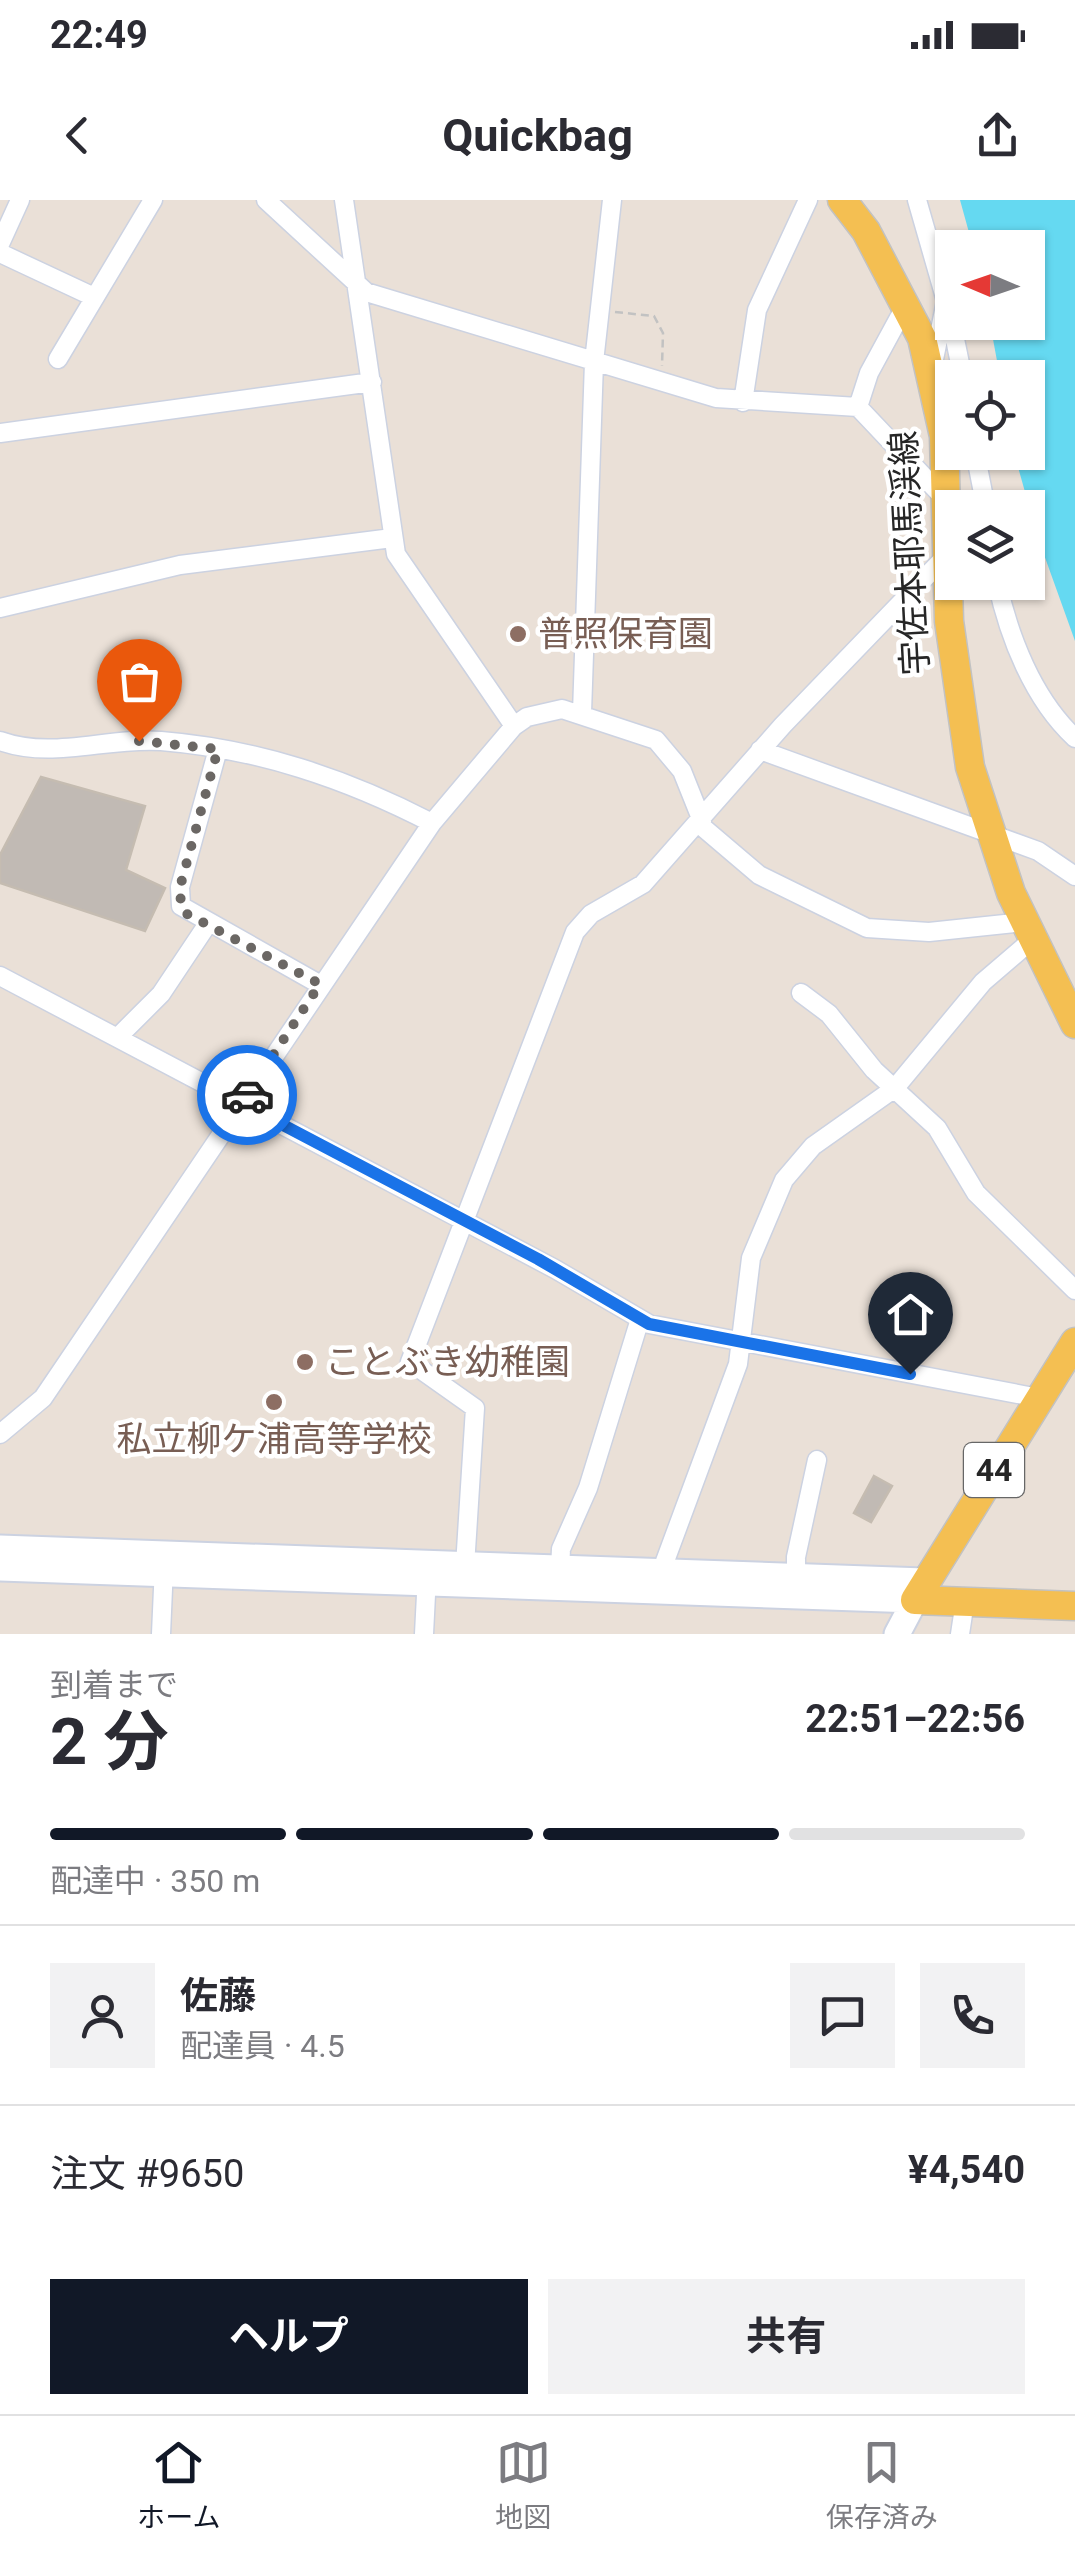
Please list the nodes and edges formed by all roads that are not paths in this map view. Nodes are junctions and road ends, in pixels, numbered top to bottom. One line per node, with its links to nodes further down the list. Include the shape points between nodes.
1 (20, 200): 10 (street)
2 (128, 200): 9 (street)
3 (266, 200): 13 (street)
4 (344, 200): 13 (street)
5 (612, 200): 18 (street)
6 (808, 200): 21 (street, via 757,310)
7 (842, 200): 15 (main road, 宇佐本耶馬渓線)
8 (917, 200): 12 (street)
9 (151, 205): 14 (street)
10 (0, 244)
11 (0, 253): 14 (street)
12 (935, 263)
13 (358, 287): 18 (street); 20 (street)
14 (94, 297): 17 (street)
15 (907, 303): 19 (main road, 宇佐本耶馬渓線); 22 (street)
16 (938, 340): 19 (street)
17 (58, 359)
18 (594, 362): 21 (street); 31 (street)
19 (931, 371): 25 (main road, 宇佐本耶馬渓線)
20 (372, 382): 23 (street); 26 (street)
21 (743, 402): 22 (street)
22 (858, 406): 24 (street)
23 (0, 434)
24 (937, 490)
25 (946, 490)
26 (392, 538): 30 (street, via 180,565); 32 (street)
27 (935, 567): 36 (street)
28 (949, 600): 39 (main road, 宇佐本耶馬渓線, via 963,735)
29 (1003, 600): 33 (street, via 1024,662)
30 (0, 608)
31 (582, 713): 32 (street, via 551,710); 37 (street, via 662,744 682,771)
32 (514, 726): 38 (street)
33 (1075, 738)
34 (0, 741): 35 (street, via 39,749 139,741)
35 (218, 749): 38 (street, via 315,769); 41 (street, via 179,897 187,914)
36 (760, 750): 37 (street); 39 (street)
37 (700, 822): 42 (street, via 759,875 867,928); 50 (street, via 643,884 591,914 575,932)
38 (432, 823): 44 (street)
39 (990, 832): 40 (street, via 1038,851); 42 (main road, 宇佐本耶馬渓線)
40 (1075, 876)
41 (207, 925): 44 (street); 47 (street, via 161,994)
42 (1028, 931): 46 (main road, 宇佐本耶馬渓線); 48 (street)
43 (0, 976): 47 (street)
44 (320, 984): 49 (street)
45 (801, 993): 48 (street, via 829,1014)
46 (1075, 1024)
47 (119, 1036): 49 (street)
48 (894, 1088): 51 (street, via 937,1128 976,1192); 54 (street, via 813,1146 784,1180 751,1258)
49 (241, 1103): 50 (street); 56 (street, via 34,1411)
50 (466, 1221): 52 (street); 60 (street, via 410,1362 474,1408)
51 (1075, 1290)
52 (640, 1319): 54 (street); 62 (street)
53 (1075, 1342): 55 (main road, 44)
54 (742, 1344): 55 (street); 63 (street, via 711,1445)
55 (1039, 1398): 67 (main road, 44)
56 (0, 1434)
57 (817, 1460): 65 (street)
58 (0, 1548): 59 (street)
59 (164, 1565): 61 (street); 64 (street); 70 (street)
60 (465, 1566): 62 (street); 64 (street)
61 (0, 1568)
62 (560, 1569): 63 (street)
63 (660, 1572): 65 (street)
64 (427, 1574): 67 (street); 71 (street)
65 (796, 1577): 67 (street)
66 (1075, 1586): 67 (main road)
67 (919, 1590): 68 (main road); 72 (street)
68 (965, 1601): 69 (main road); 73 (street)
69 (1075, 1606)
70 (161, 1634)
71 (424, 1634)
72 (897, 1634)
73 (960, 1634)

